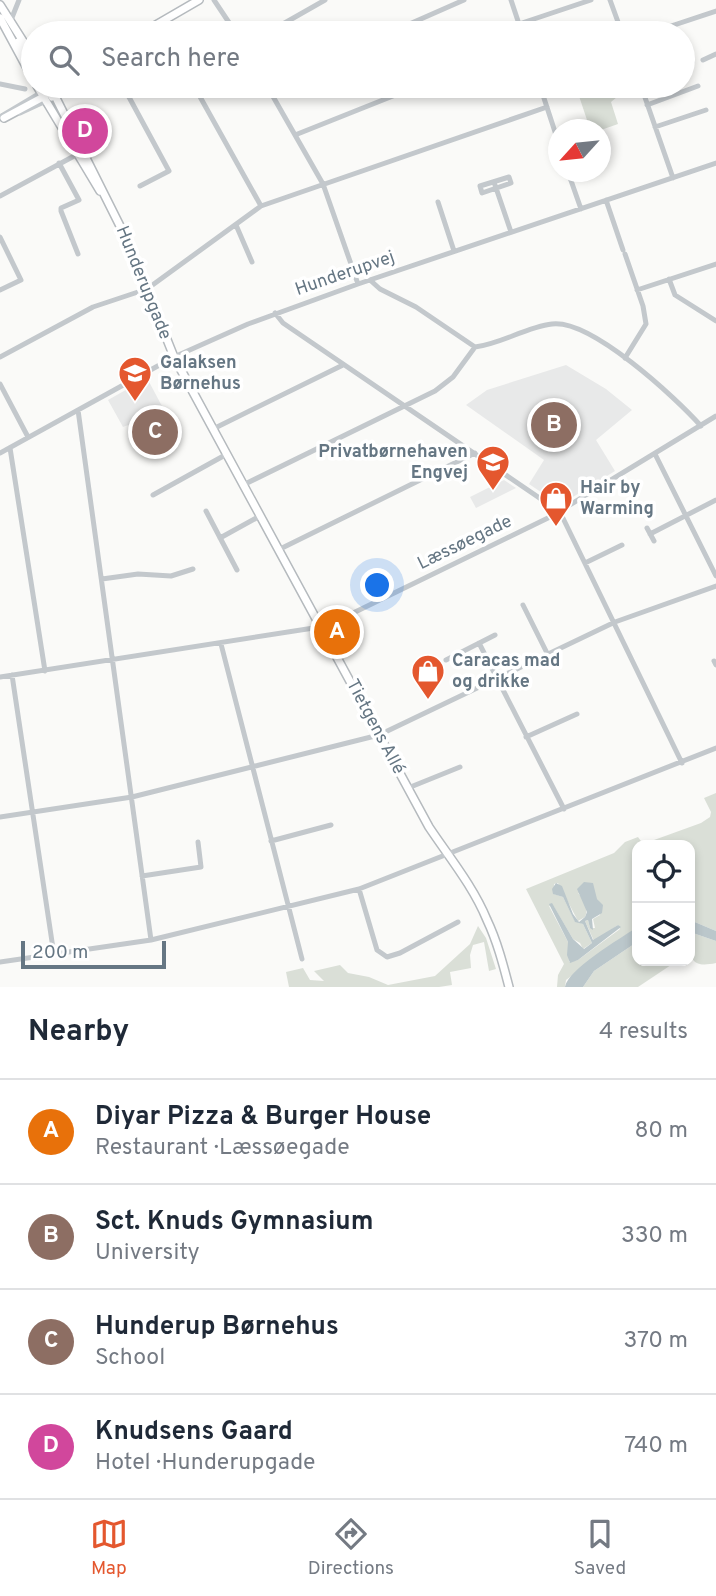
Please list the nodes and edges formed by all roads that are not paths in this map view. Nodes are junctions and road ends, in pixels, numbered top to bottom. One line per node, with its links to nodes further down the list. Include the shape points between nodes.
1 (18, 0): 9 (street); 12 (street)
2 (199, 0): 11 (main road)
3 (214, 0): 15 (street)
4 (325, 0): 16 (street)
5 (464, 0): 17 (street)
6 (512, 0): 18 (street)
7 (591, 0): 19 (street)
8 (610, 0): 20 (street)
9 (1, 11): 12 (main road); 22 (main road)
10 (716, 11): 21 (street)
11 (178, 14): 13 (main road); 14 (main road)
12 (11, 20): 23 (main road)
13 (165, 21)
14 (169, 21)
15 (228, 21)
16 (288, 21)
17 (416, 21)
18 (518, 21)
19 (528, 21)
20 (618, 21)
21 (686, 21)
22 (5, 26): 24 (main road); 26 (main road)
23 (21, 37)
24 (21, 47)
25 (716, 54): 27 (street)
26 (21, 56)
27 (702, 60)
28 (0, 84): 31 (street)
29 (698, 86): 30 (street)
30 (695, 87)
31 (21, 88)
32 (36, 98): 45 (main road)
33 (50, 98): 49 (main road, Hunderupgade)
34 (50, 98): 61 (main road, Hunderupgade, via 79,151 86,155)
35 (129, 98): 56 (street, via 169,170)
36 (201, 98): 60 (street)
37 (274, 98): 48 (street)
38 (388, 98): 48 (street)
39 (544, 98): 43 (street)
40 (645, 98): 42 (street)
41 (666, 98): 42 (street)
42 (648, 105): 47 (street)
43 (547, 107): 46 (street); 54 (street)
44 (706, 110): 47 (street)
45 (1, 118)
46 (551, 119)
47 (655, 127): 52 (street)
48 (295, 135): 54 (street)
49 (76, 155): 50 (street); 61 (main road, Hunderupgade)
50 (59, 163): 57 (street); 67 (street, via 79,200 61,208)
51 (716, 163): 52 (street, Hunderupvej)
52 (673, 178): 58 (street, Hunderupvej)
53 (572, 182): 62 (street)
54 (323, 184): 60 (street); 72 (street)
55 (495, 185): 64 (street)
56 (140, 186)
57 (0, 196)
58 (606, 200): 62 (street, Hunderupvej); 75 (street)
59 (438, 202): 66 (street)
60 (261, 206): 63 (street)
61 (111, 209): 73 (main road, Hunderupgade)
62 (581, 209): 64 (street, Hunderupvej)
63 (236, 225): 68 (street); 73 (street)
64 (511, 232): 66 (street, Hunderupvej)
65 (0, 237): 74 (street, via 21,280)
66 (454, 251): 71 (street, Hunderupvej)
67 (78, 254)
68 (252, 262)
69 (716, 264): 70 (street)
70 (669, 279): 75 (street); 77 (street, via 675,295)
71 (370, 280): 72 (street, Hunderupvej); 78 (street)
72 (358, 284): 76 (street, Hunderupvej)
73 (147, 289): 79 (street, via 93,307); 80 (main road, Hunderupgade)
74 (0, 290)
75 (637, 290): 81 (street, via 646,324)
76 (275, 313): 80 (street, Hunderupvej); 82 (street)
77 (716, 321)
78 (475, 348): 81 (street, via 562,324 578,328); 84 (street, via 445,384)
79 (0, 357)
80 (174, 357): 85 (street, Hunderupvej); 88 (main road, Tietgens Allé)
81 (625, 358): 87 (street)
82 (343, 365): 84 (street); 88 (street)
83 (0, 384): 89 (street)
84 (405, 406): 92 (street); 95 (street)
85 (78, 410): 89 (street, Hunderupvej); 112 (street)
86 (716, 416): 87 (street, Læssøegade)
87 (701, 426): 94 (street, Læssøegade)
88 (213, 429): 93 (main road, Tietgens Allé)
89 (28, 437): 90 (street, Hunderupvej)
90 (10, 448): 91 (street, Hunderupvej); 123 (street)
91 (0, 453)
92 (475, 453): 99 (street); 107 (street)
93 (227, 454): 95 (main road, Tietgens Allé); 96 (street)
94 (655, 454): 99 (street, Læssøegade); 101 (street)
95 (243, 485): 100 (main road, Tietgens Allé)
96 (153, 495)
97 (716, 500): 101 (street)
98 (205, 511): 104 (street)
99 (560, 512): 108 (street); 116 (street, Læssøegade)
100 (260, 516): 104 (street); 107 (main road, Tietgens Allé)
101 (686, 516): 103 (street); 111 (street)
102 (647, 528): 103 (street)
103 (650, 534): 105 (street)
104 (220, 538): 110 (street)
105 (654, 541)
106 (622, 545): 108 (street)
107 (278, 550): 116 (main road, Tietgens Allé)
108 (585, 563): 115 (street)
109 (193, 569): 112 (street, via 171,576)
110 (237, 570)
111 (716, 576)
112 (102, 579): 122 (street)
113 (716, 586): 115 (street)
114 (523, 605): 120 (street)
115 (615, 622): 120 (street); 131 (street)
116 (320, 626): 119 (street, Læssøegade); 128 (main road, Tietgens Allé)
117 (495, 635): 118 (street)
118 (479, 643): 121 (street); 126 (street)
119 (221, 644): 122 (street, Læssøegade); 132 (street)
120 (548, 654): 126 (street)
121 (446, 660)
122 (113, 661): 123 (street, Læssøegade); 135 (street)
123 (45, 671): 124 (street, Læssøegade)
124 (12, 676): 125 (street, Læssøegade); 137 (street)
125 (0, 677)
126 (498, 679): 128 (street); 129 (street)
127 (576, 715): 129 (street)
128 (379, 735): 132 (street); 134 (main road, Tietgens Allé)
129 (526, 737): 136 (street)
130 (716, 748): 131 (street)
131 (682, 763): 136 (street)
132 (252, 766): 135 (street); 140 (street)
133 (460, 768): 134 (street)
134 (408, 788): 142 (main road, Tietgens Allé)
135 (132, 797): 137 (street); 143 (street)
136 (564, 809): 142 (street)
137 (33, 812): 138 (street); 148 (street)
138 (0, 817)
139 (331, 825): 140 (street)
140 (271, 841): 145 (street)
141 (198, 842): 143 (street, via 201,867)
142 (447, 854): 144 (street); 151 (main road, Tietgens Allé, via 487,918)
143 (142, 876): 147 (street)
144 (359, 889): 145 (street); 146 (street, via 377,950 387,957)
145 (288, 907): 147 (street); 149 (street)
146 (458, 922)
147 (151, 940): 148 (street)
148 (54, 955): 150 (street)
149 (302, 959)
150 (0, 962)
151 (509, 987)

